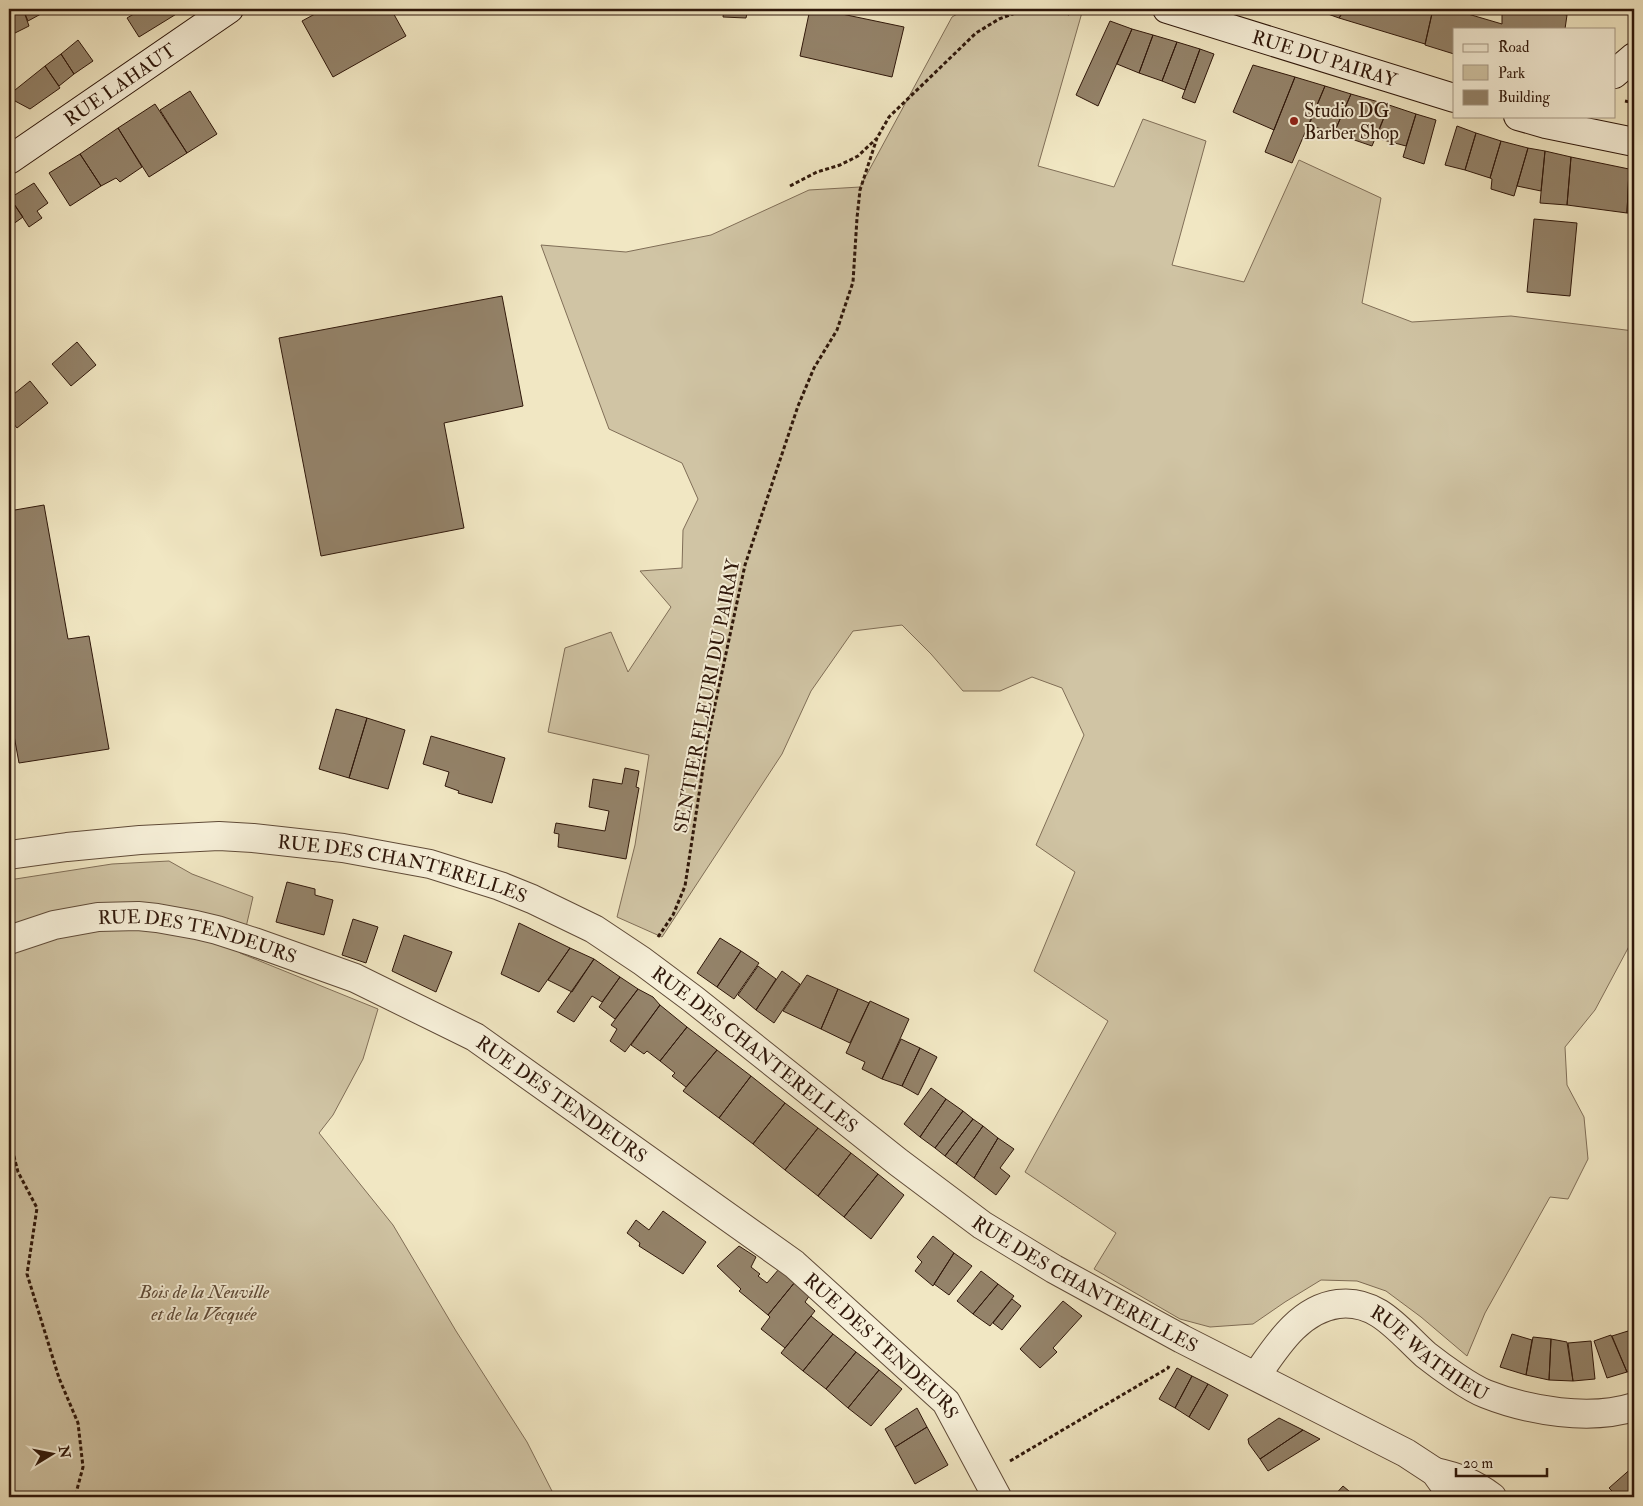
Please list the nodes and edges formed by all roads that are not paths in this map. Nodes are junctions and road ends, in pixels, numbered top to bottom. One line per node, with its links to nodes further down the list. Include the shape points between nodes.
1 (229, 9): 9 (street, RUE LAHAUT)
2 (1167, 9): 5 (street, RUE DU PAIRAY)
3 (1634, 57): 4 (street)
4 (1616, 72)
5 (1453, 98)
6 (1536, 118): 7 (street)
7 (1553, 120): 8 (street)
8 (1634, 142)
9 (9, 160)
10 (9, 855): 12 (street, RUE DES CHANTERELLES, via 67,846 219,836 296,842 392,856 430,864 508,889 594,929 642,961 982,1225 1054,1269)
11 (9, 940): 15 (street, RUE DES TENDEURS, via 54,925 98,917 138,916 174,920 217,930 355,978 475,1037 794,1264 946,1402)
12 (1256, 1376): 13 (street, RUE WATHIEU, via 1286,1334 1311,1313 1337,1304 1358,1304 1393,1322 1426,1355 1484,1394 1555,1411 1590,1414); 14 (street, RUE DES CHANTERELLES, via 1406,1453)
13 (1634, 1407)
14 (1435, 1472): 16 (street, RUE DES CHANTERELLES); 17 (street, RUE DES CHANTERELLES, via 1471,1483)
15 (997, 1497)
16 (1453, 1497)
17 (1492, 1497)

